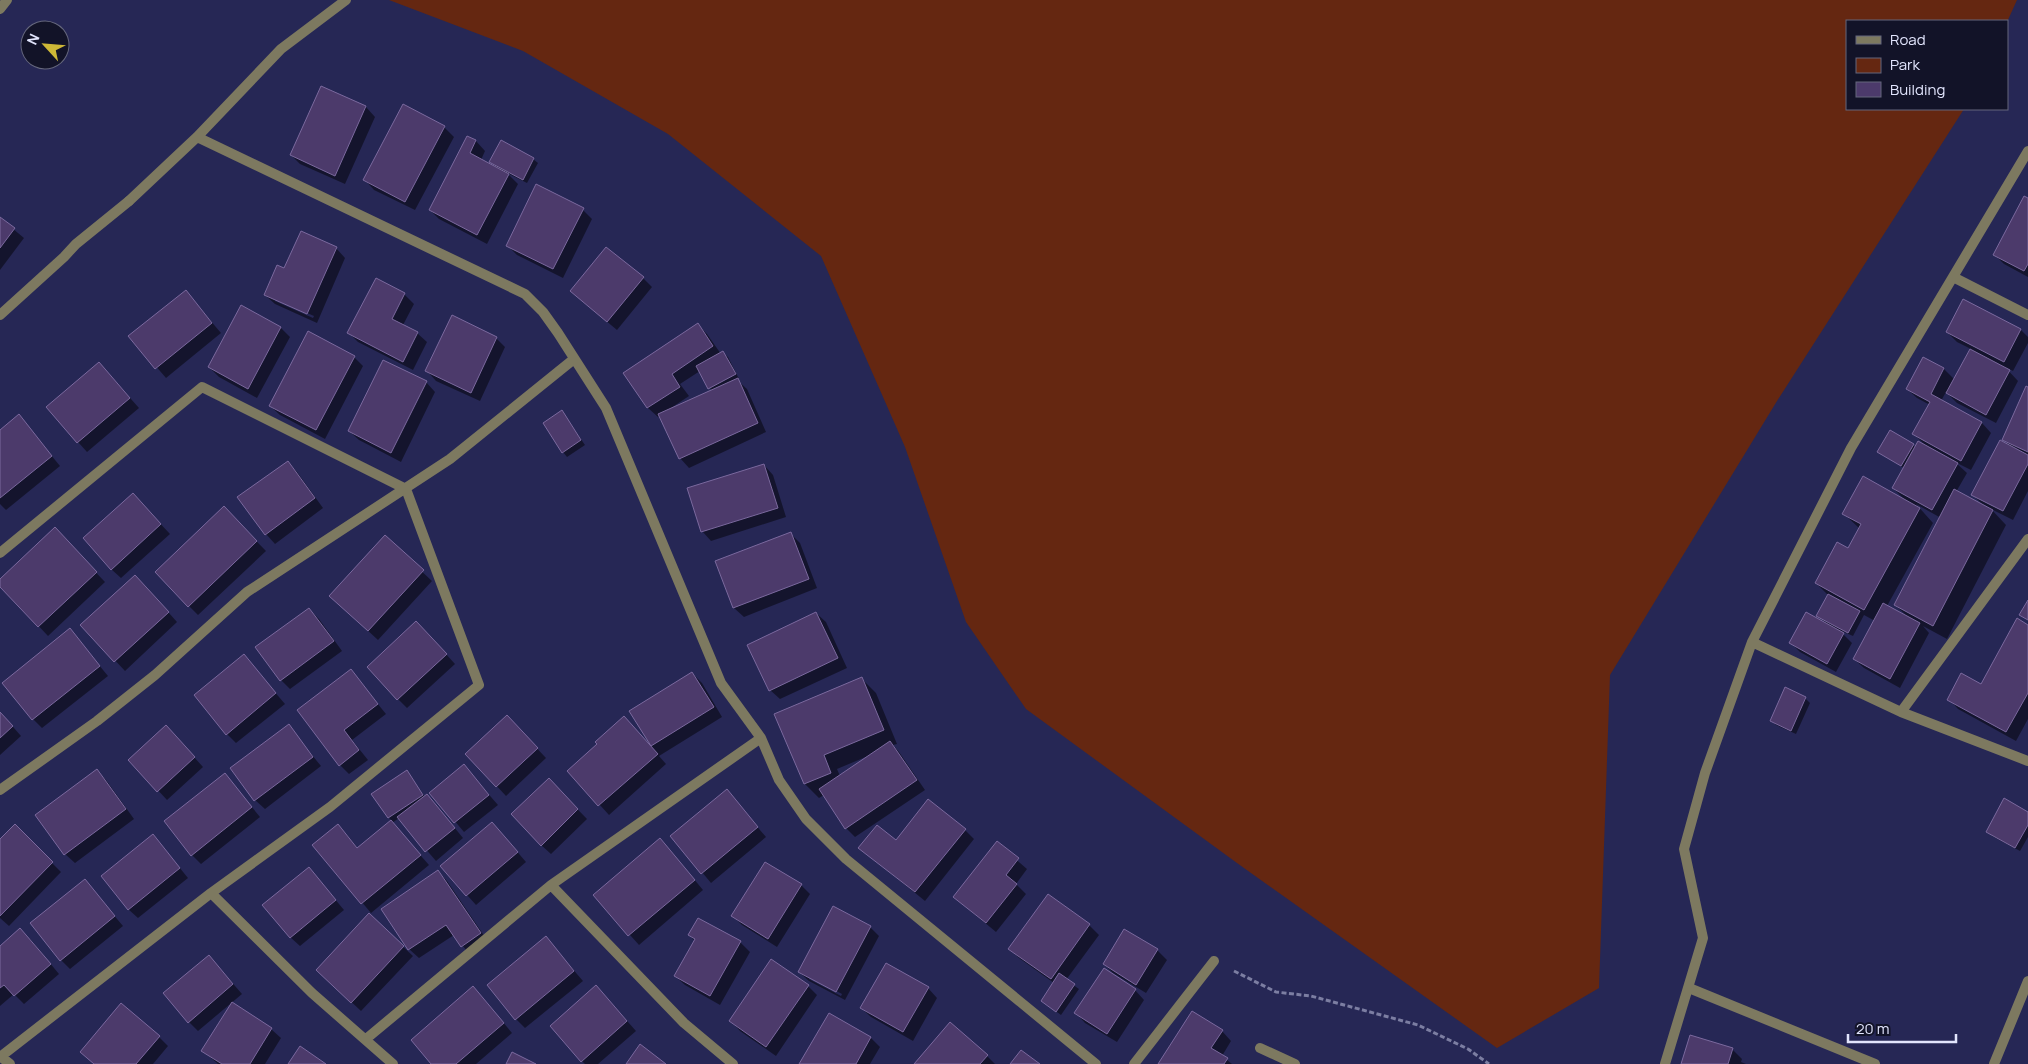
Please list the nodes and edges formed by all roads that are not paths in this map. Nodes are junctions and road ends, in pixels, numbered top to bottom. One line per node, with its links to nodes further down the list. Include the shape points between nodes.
1 (7, 0): 3 (street)
2 (346, 0): 4 (street, via 281,48)
3 (0, 9)
4 (197, 137): 8 (street); 9 (street, via 525,294 543,312)
5 (2028, 151): 6 (street)
6 (1953, 277): 7 (street); 13 (street, via 1851,448)
7 (2028, 314)
8 (0, 315)
9 (574, 359): 10 (street, via 450,459); 15 (street, via 606,408 721,683)
10 (406, 489): 12 (street, via 202,387); 17 (street, via 248,592 155,674); 19 (street, via 479,684 330,807)
11 (2028, 539): 14 (street)
12 (0, 553)
13 (1752, 642): 14 (street); 22 (street, via 1705,773 1684,848 1703,938)
14 (1901, 712): 16 (street)
15 (762, 738): 18 (street); 29 (street, via 779,780 806,819 846,859)
16 (2028, 761)
17 (0, 790)
18 (551, 885): 23 (street); 28 (street, via 684,1023)
19 (211, 893): 23 (street, via 312,993); 25 (street)
20 (1214, 961): 30 (street)
21 (2028, 981): 34 (street)
22 (1689, 988): 32 (street); 33 (street)
23 (366, 1039): 27 (street)
24 (1260, 1048): 31 (street)
25 (0, 1056): 26 (street)
26 (10, 1064)
27 (393, 1064)
28 (733, 1064)
29 (1096, 1064)
30 (1134, 1064)
31 (1295, 1064)
32 (1665, 1064)
33 (1875, 1064)
34 (1994, 1064)

